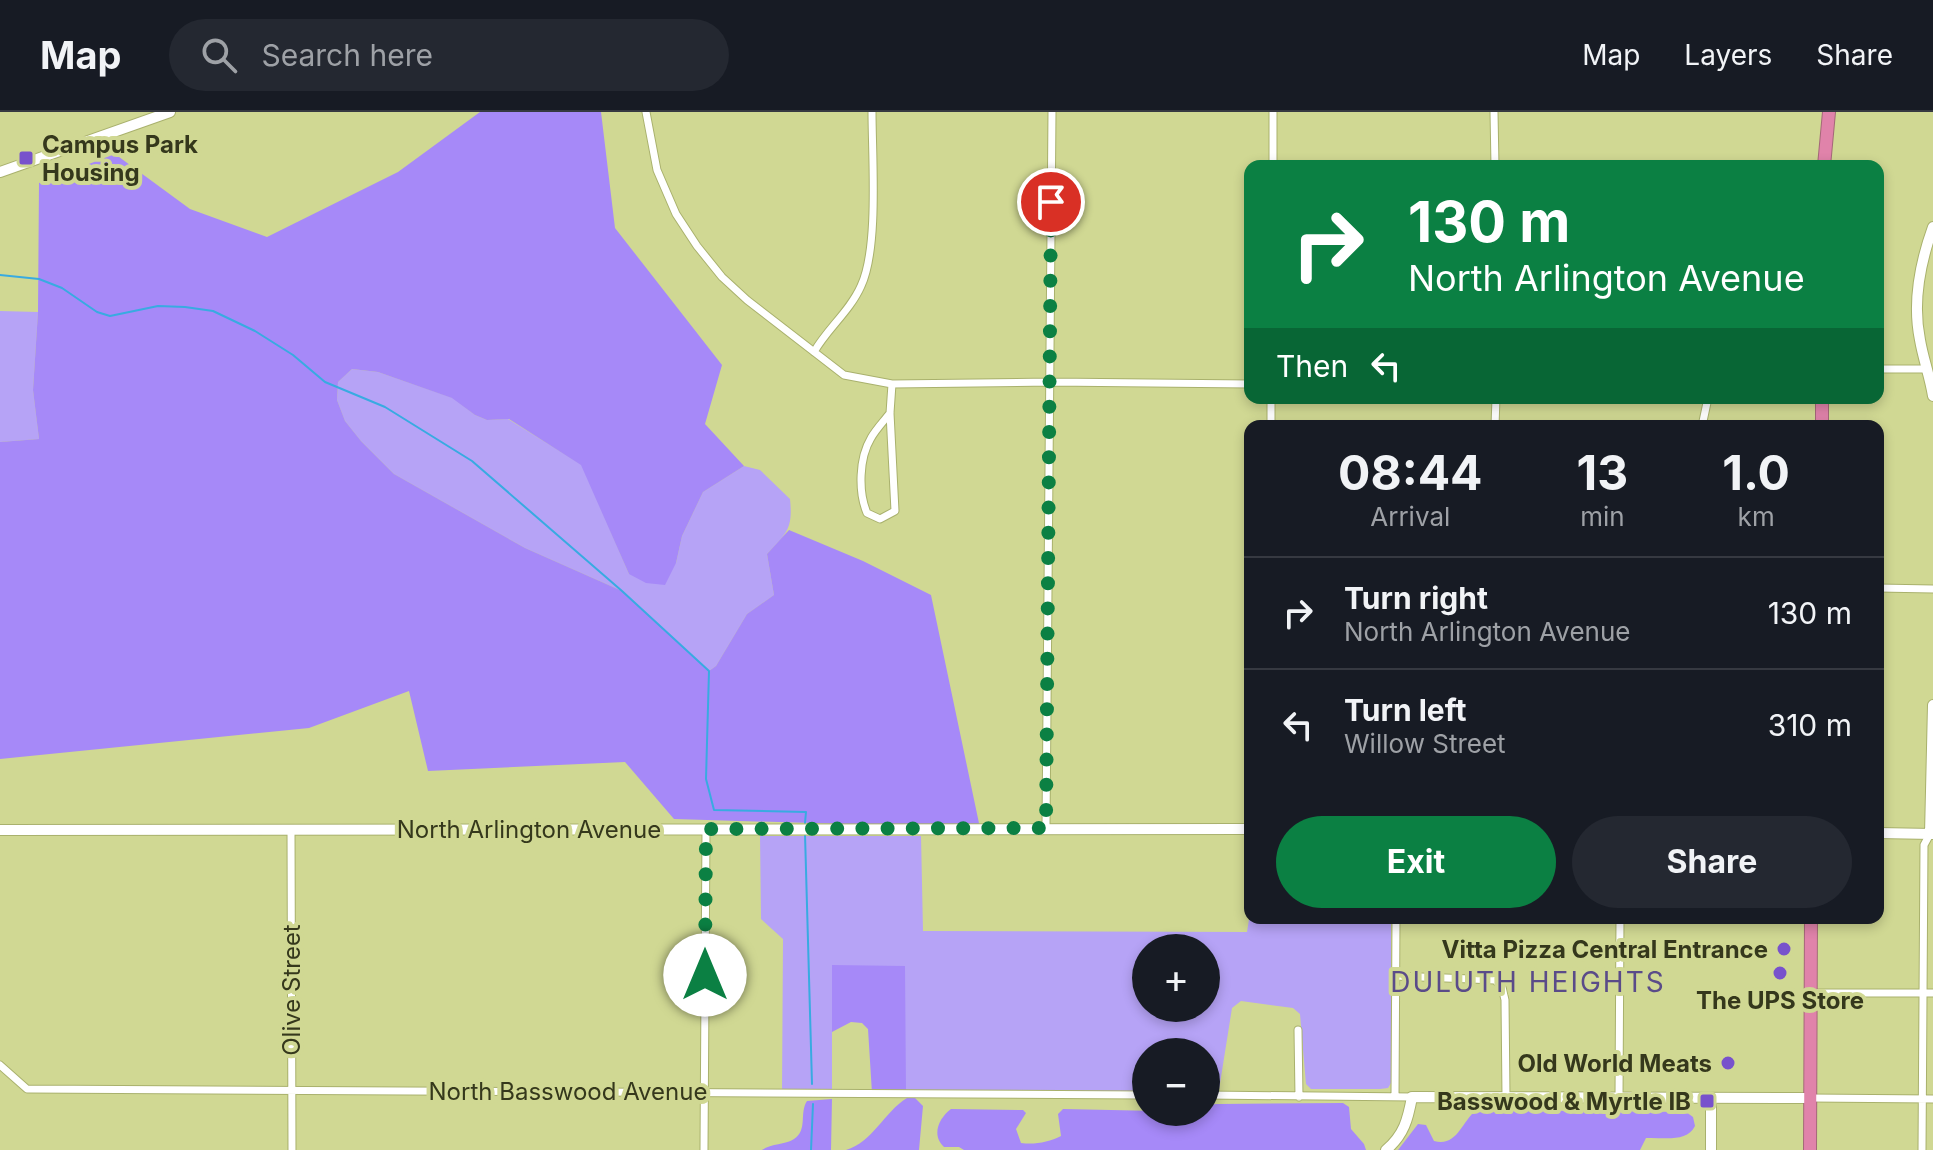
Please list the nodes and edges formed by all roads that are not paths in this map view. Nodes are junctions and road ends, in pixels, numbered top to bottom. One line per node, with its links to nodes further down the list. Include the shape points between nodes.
1 (170, 112): 11 (main road)
2 (646, 112): 13 (street, via 657,170 689,235 732,286)
3 (872, 112): 13 (street, via 867,272)
4 (1052, 112): 16 (street)
5 (1273, 112): 8 (street)
6 (1494, 112): 9 (street)
7 (1829, 112): 10 (highway)
8 (1273, 160)
9 (1495, 160)
10 (1825, 160)
11 (0, 172)
12 (1933, 227): 15 (main road, via 1917,283)
13 (814, 352): 17 (street, via 844,375)
14 (1884, 369): 15 (street)
15 (1926, 369): 19 (main road)
16 (1051, 382): 17 (street); 18 (street); 24 (street)
17 (892, 384): 20 (street)
18 (1244, 384)
19 (1933, 396)
20 (890, 413): 20 (street, via 895,511 880,519 863,505 861,466 869,440)
21 (1884, 588): 22 (street)
22 (1933, 589)
23 (1933, 705): 30 (main road)
24 (1046, 828): 26 (main road, North Arlington Avenue); 27 (main road, North Arlington Avenue)
25 (291, 829): 26 (main road, North Arlington Avenue); 28 (main road, North Arlington Avenue); 39 (street, Olive Street)
26 (706, 829): 40 (street)
27 (1244, 829)
28 (0, 830)
29 (1884, 833): 30 (main road)
30 (1932, 834): 36 (street, via 1924,845)
31 (1396, 924): 34 (street)
32 (1620, 924): 47 (street)
33 (1811, 924): 35 (highway)
34 (1396, 976): 43 (street); 44 (street, via 1495,980 1502,987)
35 (1811, 993): 36 (street); 49 (highway)
36 (1929, 993): 50 (street)
37 (1298, 1030): 45 (street)
38 (0, 1065): 39 (street, North Basswood Avenue, via 27,1089)
39 (291, 1090): 40 (street, North Basswood Avenue); 52 (street, Olive Street)
40 (704, 1092): 41 (street, North Basswood Avenue); 53 (street)
41 (1132, 1095)
42 (1220, 1095): 45 (street)
43 (1395, 1096): 45 (street); 46 (street)
44 (1506, 1096): 46 (main road); 47 (main road)
45 (1299, 1097)
46 (1412, 1097): 54 (main road, via 1408,1120)
47 (1619, 1098): 48 (main road)
48 (1711, 1098): 49 (main road); 55 (main road)
49 (1810, 1098): 50 (street); 56 (highway)
50 (1923, 1099): 51 (street); 57 (street)
51 (1933, 1099)
52 (292, 1150)
53 (704, 1150)
54 (1386, 1150)
55 (1711, 1150)
56 (1810, 1150)
57 (1922, 1150)

